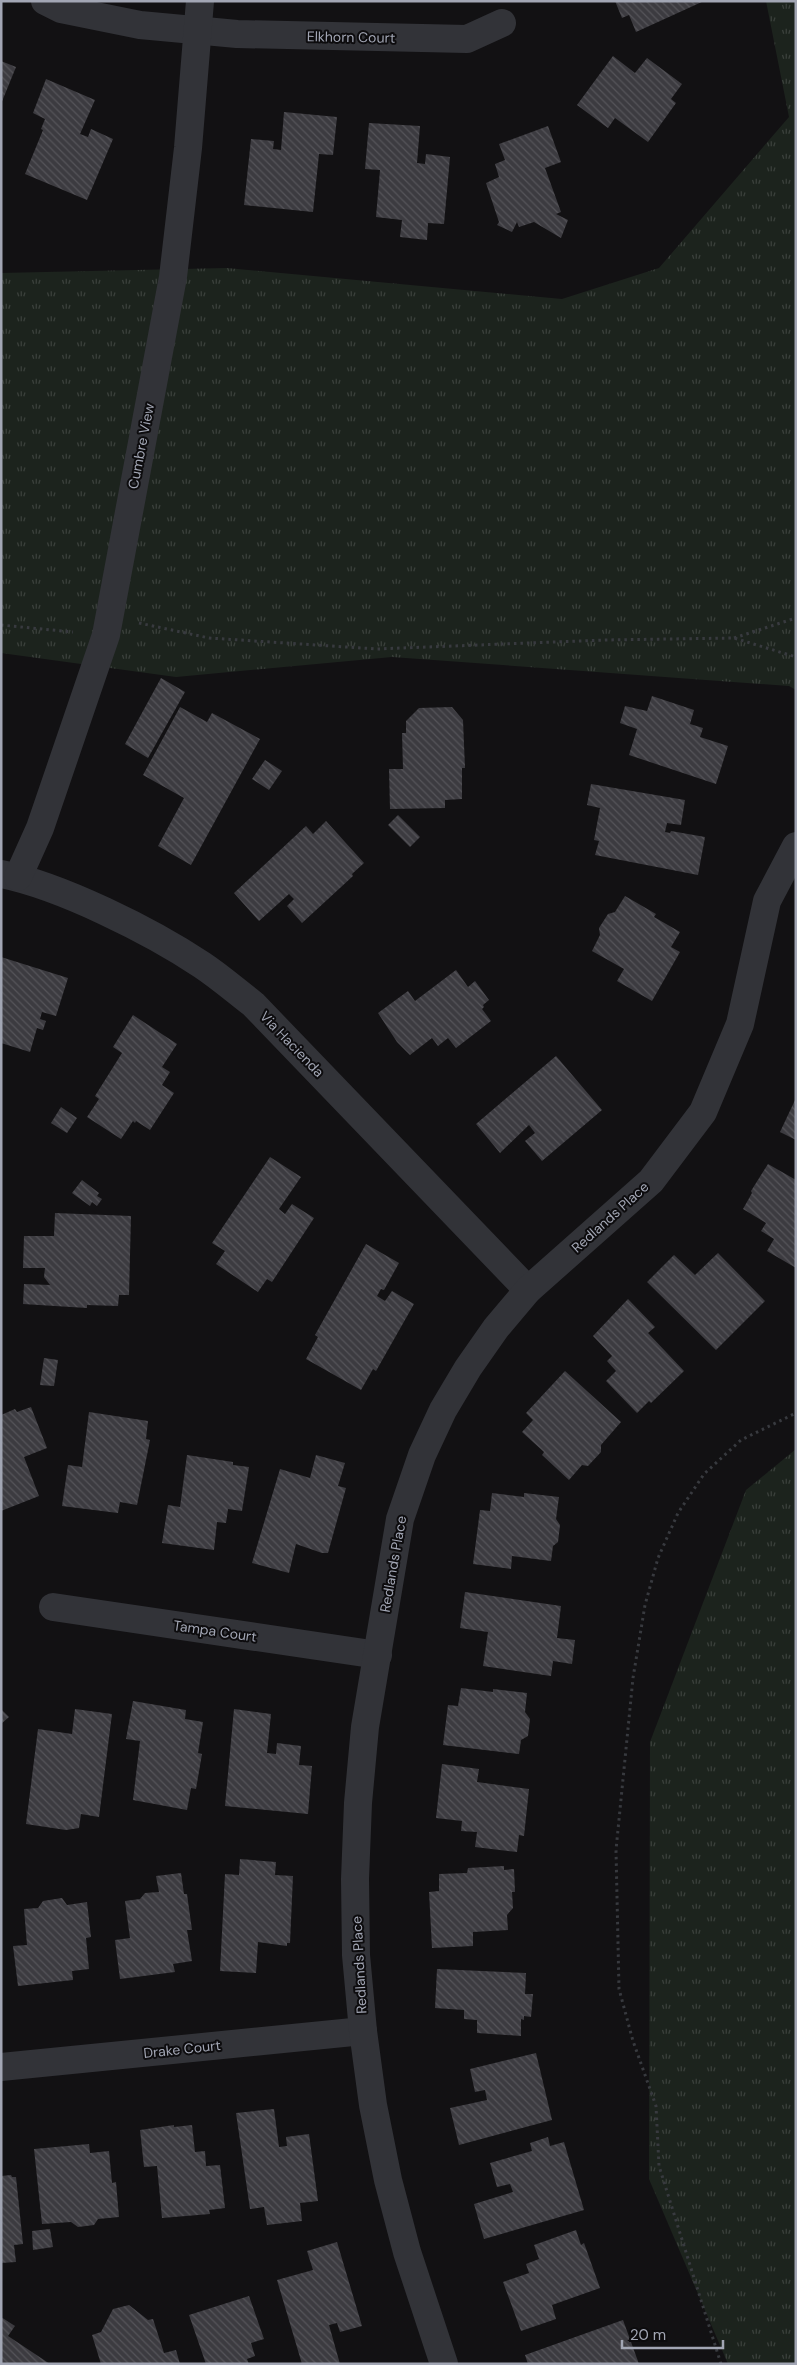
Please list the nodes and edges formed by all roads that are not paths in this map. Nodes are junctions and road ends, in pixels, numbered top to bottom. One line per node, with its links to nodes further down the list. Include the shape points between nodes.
1 (45, 1): 4 (street, Elkhorn Court, via 61,9 122,22)
2 (200, 1): 4 (street, Cumbre View)
3 (502, 23): 4 (street, Elkhorn Court, via 466,39)
4 (197, 32): 6 (street, Cumbre View, via 173,277 107,626 40,828)
5 (796, 846): 7 (street, Redlands Place, via 767,901 740,1024 703,1112 650,1181)
6 (10, 875): 7 (street, Via Hacienda, via 113,916 201,964 253,1004)
7 (528, 1290): 9 (street, Redlands Place, via 468,1368 422,1454 400,1519)
8 (53, 1607): 9 (street, Tampa Court)
9 (378, 1655): 10 (street, Redlands Place, via 365,1727 355,1870 356,1955)
10 (363, 2031): 11 (street, Drake Court); 12 (street, Redlands Place, via 388,2180 407,2252)
11 (1, 2067)
12 (444, 2364)

